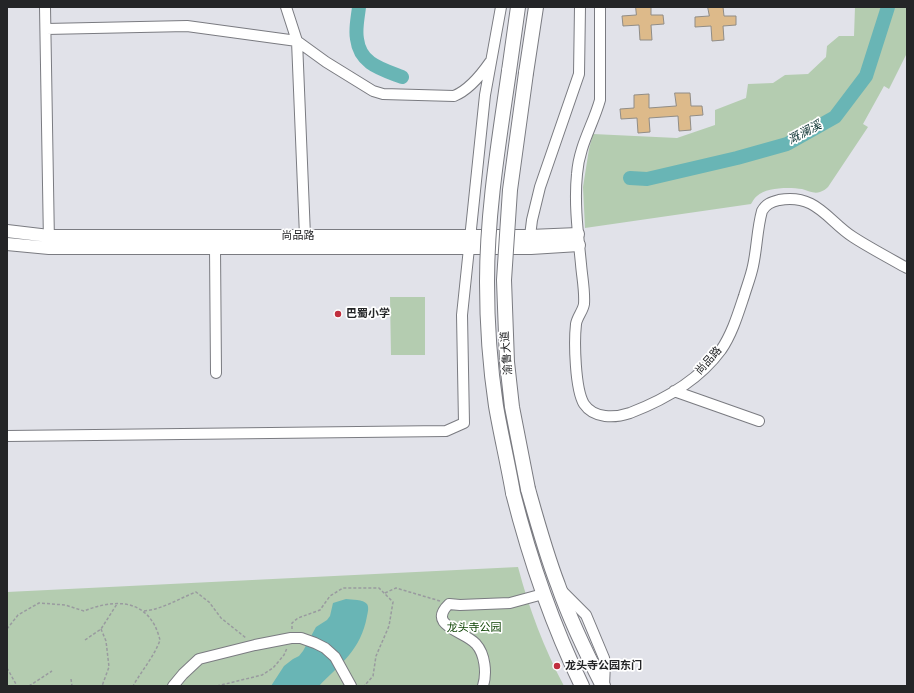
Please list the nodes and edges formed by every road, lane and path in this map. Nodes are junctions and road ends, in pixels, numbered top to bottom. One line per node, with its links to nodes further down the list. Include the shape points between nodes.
1 (45, 7): 8 (street)
2 (286, 7): 9 (street)
3 (501, 7): 10 (street)
4 (518, 7): 26 (highway, 渝鲁大道, bridge, via 493,188 487,283 491,365 497,407 513,493)
5 (536, 7): 49 (highway, 渝鲁大道, bridge, via 510,190 504,280 507,362 512,407 538,526 575,628)
6 (580, 7): 14 (street, via 578,74 540,187)
7 (600, 7): 15 (street, via 600,100 581,151 577,173)
8 (46, 29): 9 (street, via 187,26); 12 (street)
9 (297, 41): 10 (street, via 373,91 383,94 454,96 462,93 484,71); 13 (street)
10 (491, 60): 16 (street)
11 (7, 231): 12 (main road, 尚品路)
12 (49, 236): 13 (main road, 尚品路); 18 (street)
13 (305, 236): 16 (main road, 尚品路)
14 (530, 236): 15 (main road, 尚品路); 16 (main road, 尚品路)
15 (579, 240): 16 (main road, 尚品路, via 531,248); 22 (street, 尚品路, via 584,306 576,323 576,342 580,394 585,405 603,416 613,416 629,413)
16 (469, 242): 19 (main road, 尚品路); 24 (street, via 462,315 464,423 446,431)
17 (7, 244): 18 (main road, 尚品路)
18 (49, 248): 19 (main road, 尚品路)
19 (215, 248): 21 (street)
20 (907, 268): 22 (street, 尚品路, via 853,237 818,208 805,202 783,199 765,205 753,268 737,319 722,349 709,364 685,386)
21 (216, 373)
22 (674, 391): 23 (street)
23 (759, 421)
24 (7, 436)
25 (385, 594): 28 (path, via 396,588); 32 (path, via 379,588 343,588 330,596 320,610 298,618 292,623); 46 (path, via 393,602 389,626 376,656 373,676)
26 (543, 594): 28 (street, via 510,603); 48 (highway, 渝鲁大道)
27 (117, 604): 29 (path, via 130,604); 30 (path, via 96,606 84,611 65,605 39,603 18,614); 31 (path)
28 (449, 604): 47 (street, via 443,610 443,621 448,627 476,644 482,653 485,672)
29 (143, 611): 34 (path, via 154,610 196,592 209,602 221,618); 42 (path, via 155,625 160,640 155,653)
30 (7, 629)
31 (101, 629): 33 (path); 41 (path, via 106,641 109,667)
32 (291, 638): 34 (street); 44 (path, via 284,655 273,668 262,675); 45 (street, via 301,638 325,648 336,657)
33 (85, 640)
34 (255, 644): 43 (street, via 199,659)
35 (7, 668): 38 (path)
36 (52, 670): 39 (path)
37 (71, 679): 40 (path)
38 (18, 686)
39 (29, 686)
40 (72, 686)
41 (102, 686)
42 (133, 686)
43 (173, 686)
44 (217, 686)
45 (351, 686)
46 (364, 686)
47 (483, 686)
48 (582, 686)
49 (603, 686)

